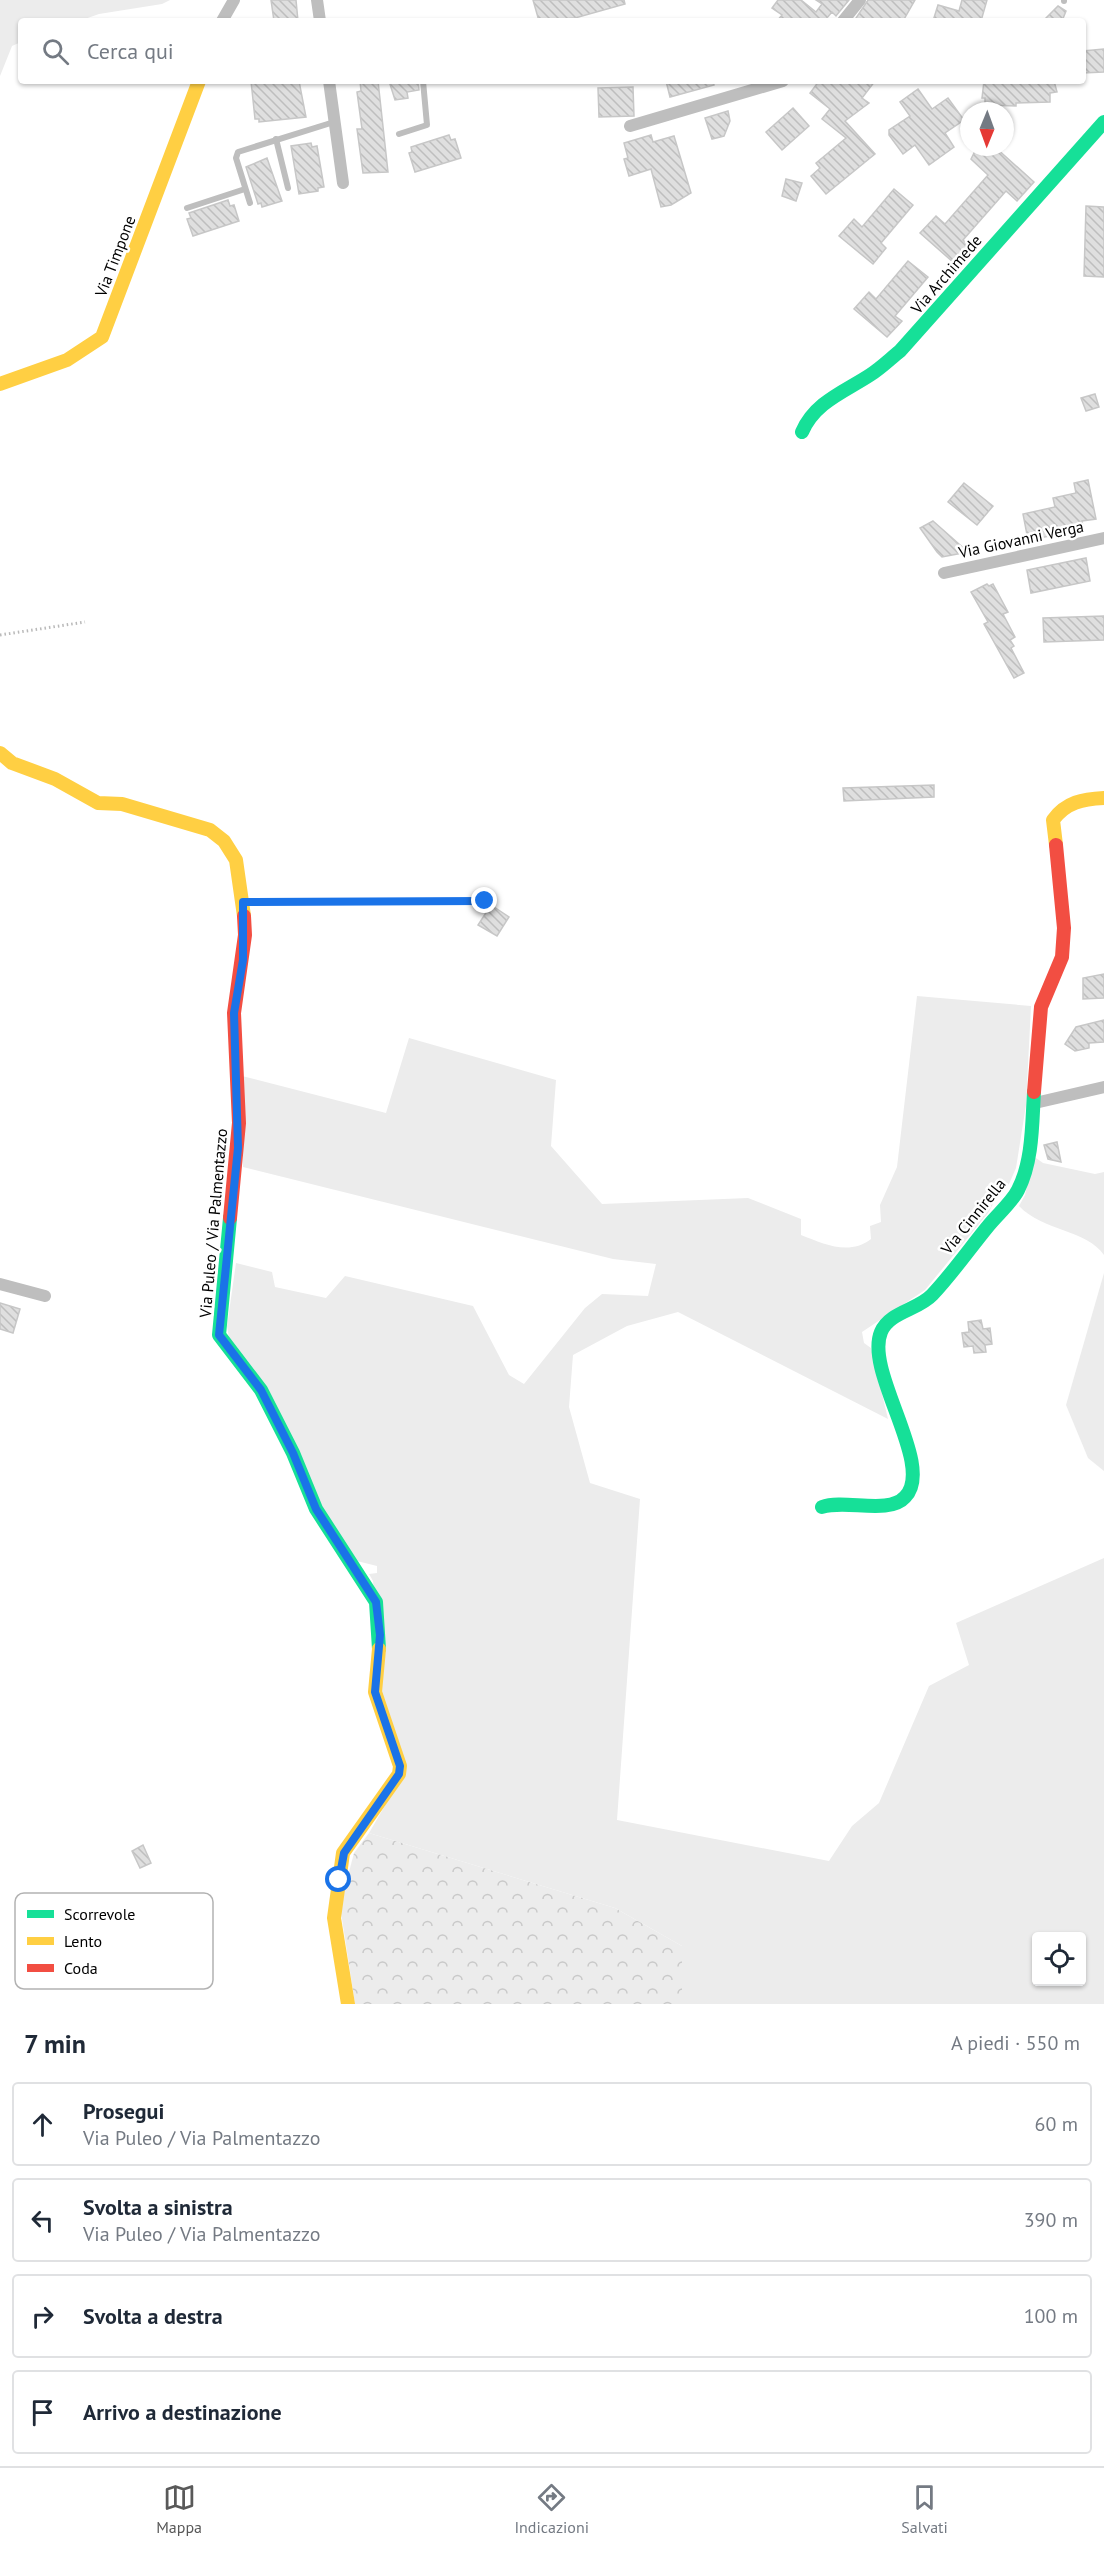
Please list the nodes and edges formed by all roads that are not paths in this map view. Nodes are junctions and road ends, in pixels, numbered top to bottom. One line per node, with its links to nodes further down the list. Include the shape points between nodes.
1 (234, 0): 4 (street)
2 (317, 0): 5 (street)
3 (860, 0): 6 (street)
4 (224, 18)
5 (320, 18)
6 (845, 18)
7 (198, 84): 21 (street, Via Timpone, via 102,337 78,355)
8 (328, 84): 12 (street)
9 (423, 84): 14 (lane, via 427,125)
10 (773, 84): 13 (street)
11 (1104, 122): 22 (street, Via Archimede, via 900,351 872,374 823,404 809,416)
12 (334, 123): 15 (lane); 16 (street)
13 (630, 126)
14 (399, 134)
15 (276, 139): 17 (lane); 18 (lane, via 238,152 236,158)
16 (343, 183)
17 (288, 188)
18 (245, 189): 19 (lane); 20 (lane)
19 (250, 203)
20 (187, 208)
21 (0, 384)
22 (802, 432)
23 (1104, 538): 24 (street, Via Giovanni Verga)
24 (944, 573)
25 (0, 753): 32 (street, Via Puleo / Via Palmentazzo, via 12,763 55,779 98,803 122,804 210,830 224,841 236,860 250,903 234,1013 238,1148 219,1335 261,1390 316,1509 376,1602 380,1635 375,1692 400,1766 399,1774 344,1853 334,1918)
26 (1104, 798): 28 (street, Via Cinnirella, via 1084,798 1068,804 1053,820 1064,928 1062,957 1039,1019)
27 (1104, 1087): 28 (street)
28 (1035, 1103): 31 (street, Via Cinnirella, via 1030,1148 1018,1190 930,1297 886,1323 880,1334 879,1353 896,1415 912,1453 911,1487 905,1498 885,1506 834,1503)
29 (0, 1284): 30 (street)
30 (45, 1296)
31 (822, 1507)
32 (348, 2004)

